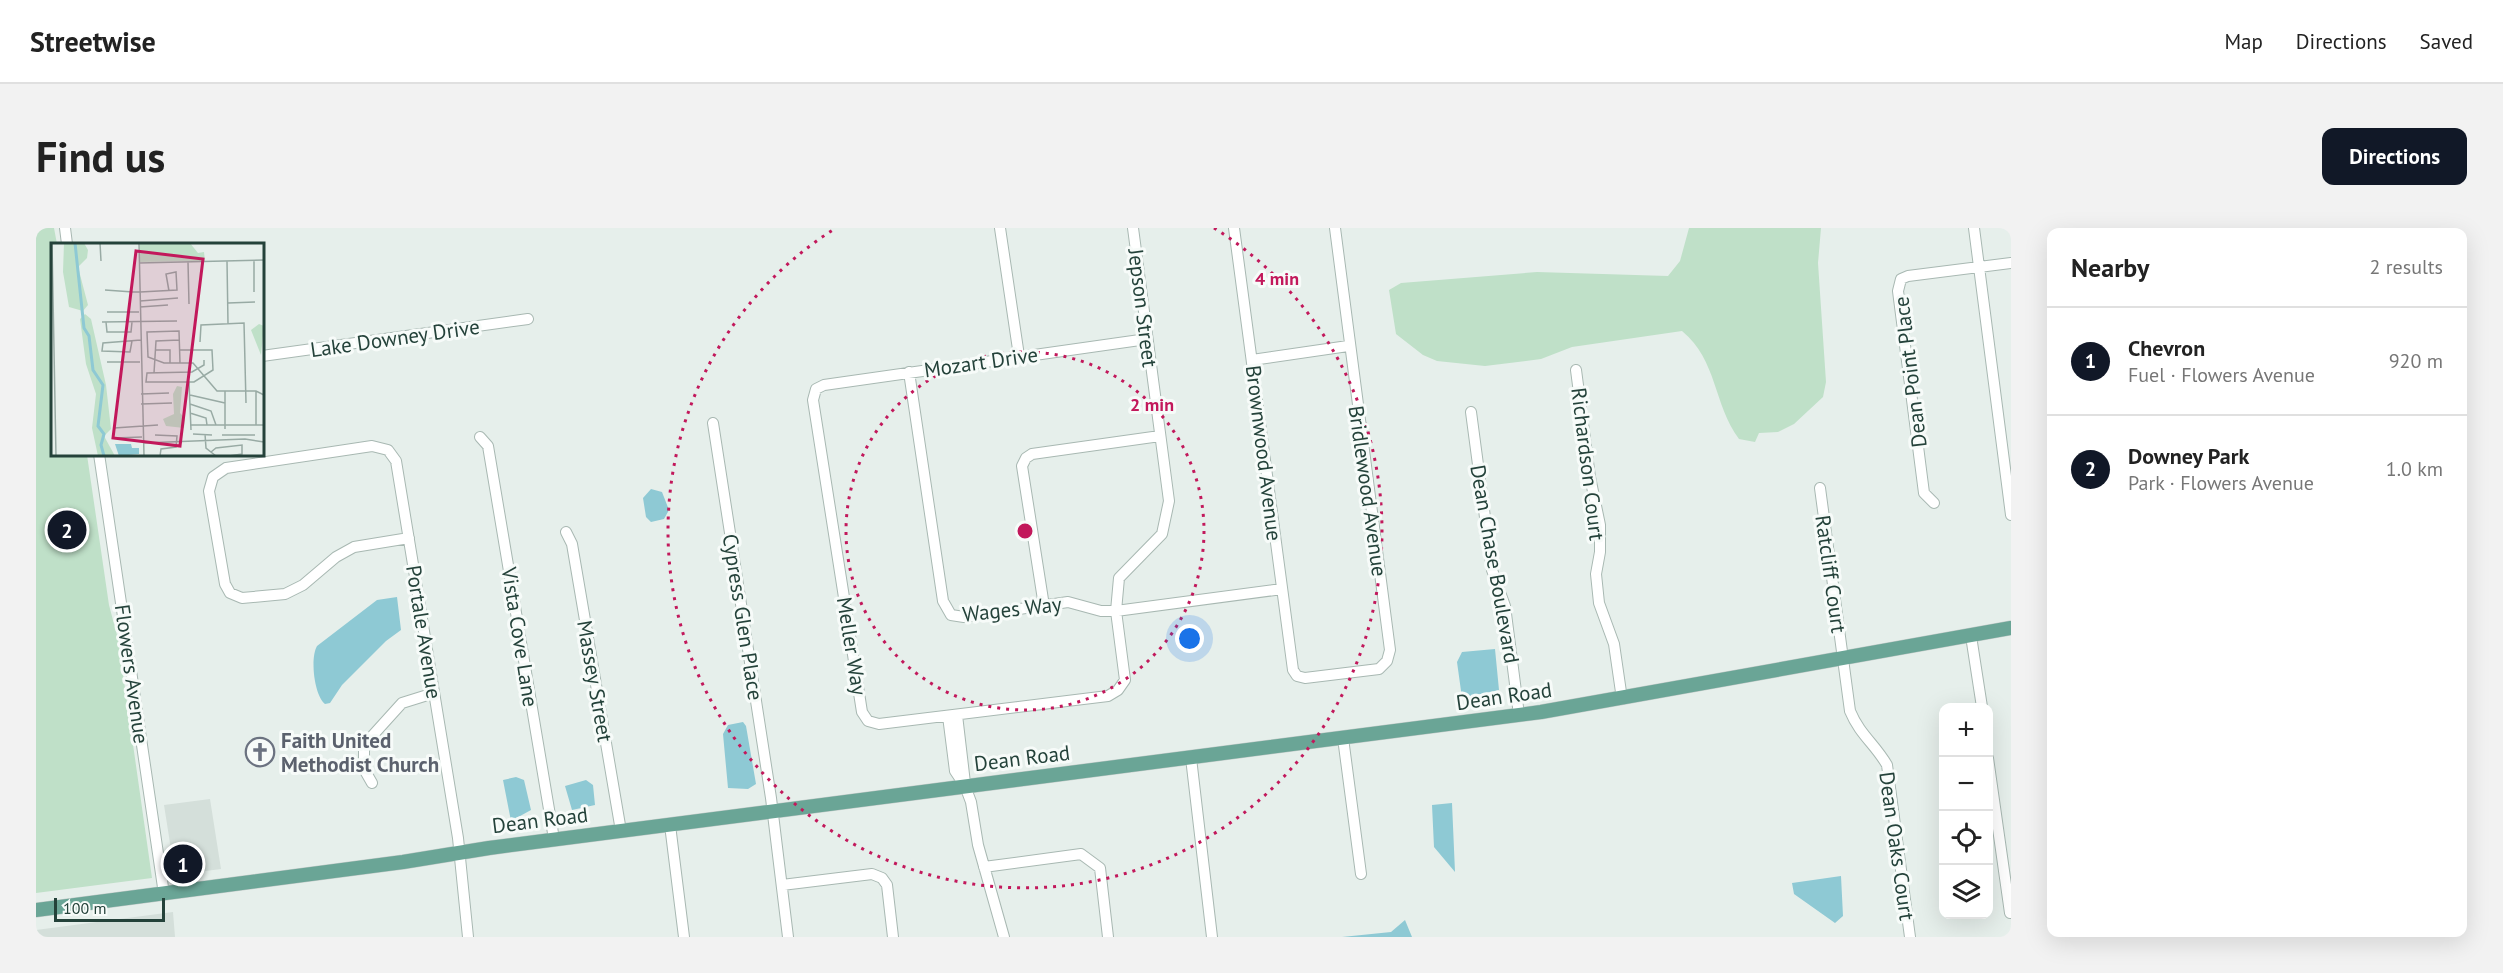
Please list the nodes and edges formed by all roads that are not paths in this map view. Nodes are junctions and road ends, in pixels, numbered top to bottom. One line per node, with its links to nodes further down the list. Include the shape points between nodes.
1 (65, 228): 7 (street)
2 (1000, 228): 14 (street)
3 (1133, 228): 11 (street, Jepson Street)
4 (1234, 228): 15 (street, Brownwood Avenue)
5 (1335, 228): 12 (street, Bridlewood Avenue)
6 (1974, 228): 9 (street)
7 (67, 243)
8 (2011, 263): 9 (street, Dean Point Place)
9 (1979, 267): 25 (street, Dean Point Place, via 1908,276 1901,279 1898,291 1924,493); 26 (street)
10 (528, 319): 13 (street, Lake Downey Drive)
11 (1147, 339): 14 (street, Mozart Drive); 21 (street, Jepson Street)
12 (1348, 346): 15 (street); 35 (street, Bridlewood Avenue, via 1390,650 1379,669)
13 (264, 356)
14 (1019, 356): 17 (street, Mozart Drive)
15 (1252, 360): 29 (street, Brownwood Avenue)
16 (1576, 370): 38 (street, Richardson Court, via 1600,525 1596,574 1599,603 1612,634)
17 (909, 372): 18 (street, Mozart Drive); 30 (street, Wages Way, via 943,601 951,615 964,617)
18 (816, 389): 41 (street, Meller Way, via 813,400 862,711 868,721 879,724)
19 (1471, 412): 40 (street, Dean Chase Boulevard, via 1492,570 1505,606)
20 (713, 423): 47 (street, Cypress Glen Place)
21 (1160, 436): 30 (street, via 1026,458 1023,466); 31 (street, Jepson Street, via 1169,501 1162,534 1119,578)
22 (480, 437): 50 (street, Vista Cove Lane, via 488,446)
23 (99, 456): 55 (street, Flowers Avenue)
24 (1820, 488): 34 (street, Ratcliff Court)
25 (1934, 503)
26 (2011, 515)
27 (566, 532): 49 (street, Massey Street, via 572,544)
28 (409, 538): 28 (street, Portale Avenue, via 354,547 285,594 242,598 230,593 225,584 209,491 213,477 226,468 372,446 388,450 396,461); 37 (street, Portale Avenue)
29 (1282, 590): 31 (street, Wages Way); 35 (street, Brownwood Avenue)
30 (1044, 606): 31 (street, Wages Way, via 1068,602)
31 (1116, 611): 36 (street, Jepson Street, via 1125,680)
32 (2011, 628): 33 (main road, Dean Road)
33 (1971, 636): 34 (main road, Dean Road); 39 (street)
34 (1843, 659): 38 (main road, Dean Road); 65 (street, Dean Oaks Court, via 1850,711 1862,735 1887,765)
35 (1297, 676)
36 (1118, 690): 41 (street, Meller Way, via 1108,696)
37 (435, 693): 44 (street, via 402,703 364,745 364,769); 51 (street, Portale Avenue)
38 (1622, 699): 40 (main road, Dean Road)
39 (1981, 703)
40 (1519, 715): 42 (main road, Dean Road)
41 (953, 716): 45 (street, via 955,771)
42 (1344, 738): 43 (main road, Dean Road); 53 (street)
43 (1191, 758): 45 (main road, Dean Road); 64 (street)
44 (372, 783)
45 (965, 786): 47 (main road, Dean Road); 52 (street)
46 (1993, 788): 57 (street)
47 (772, 812): 48 (main road, Dean Road); 54 (street, Cypress Glen Place)
48 (670, 825): 49 (main road, Dean Road); 59 (street)
49 (621, 831): 50 (main road, Dean Road)
50 (554, 839): 51 (main road, Dean Road)
51 (459, 852): 55 (main road, Dean Road); 58 (street, Portale Avenue)
52 (984, 867): 62 (street); 63 (street, via 1081,854 1100,868)
53 (1361, 874)
54 (782, 885): 60 (street, Cypress Glen Place); 61 (street, via 872,874 882,878 887,885)
55 (164, 894): 56 (main road, Dean Road)
56 (36, 910)
57 (2010, 913)
58 (468, 937)
59 (684, 937)
60 (788, 937)
61 (893, 937)
62 (1004, 937)
63 (1108, 937)
64 (1212, 937)
65 (1910, 937)

